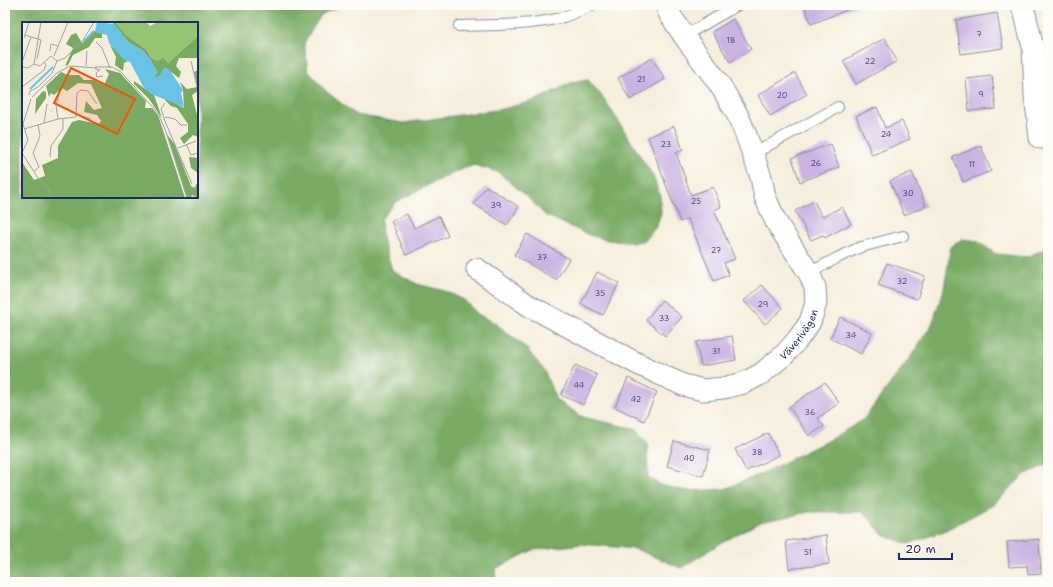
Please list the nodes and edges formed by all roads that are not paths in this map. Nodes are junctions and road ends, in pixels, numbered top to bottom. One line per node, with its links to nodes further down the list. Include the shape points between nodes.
1 (592, 5): 5 (lane, via 545,21)
2 (666, 5): 6 (street, Väverivägen)
3 (738, 5): 6 (lane)
4 (1021, 5): 8 (street, via 1033,47)
5 (459, 26)
6 (684, 36): 9 (street, Väverivägen, via 720,85 746,132)
7 (838, 107): 9 (lane)
8 (1040, 138)
9 (753, 154): 12 (street, Väverivägen, via 776,222)
10 (903, 236): 12 (lane, via 861,247)
11 (477, 269): 12 (street, Väverivägen, via 528,305 638,364 683,385 703,390 744,383 762,374 784,355 810,322 816,303 815,287)
12 (809, 273)

